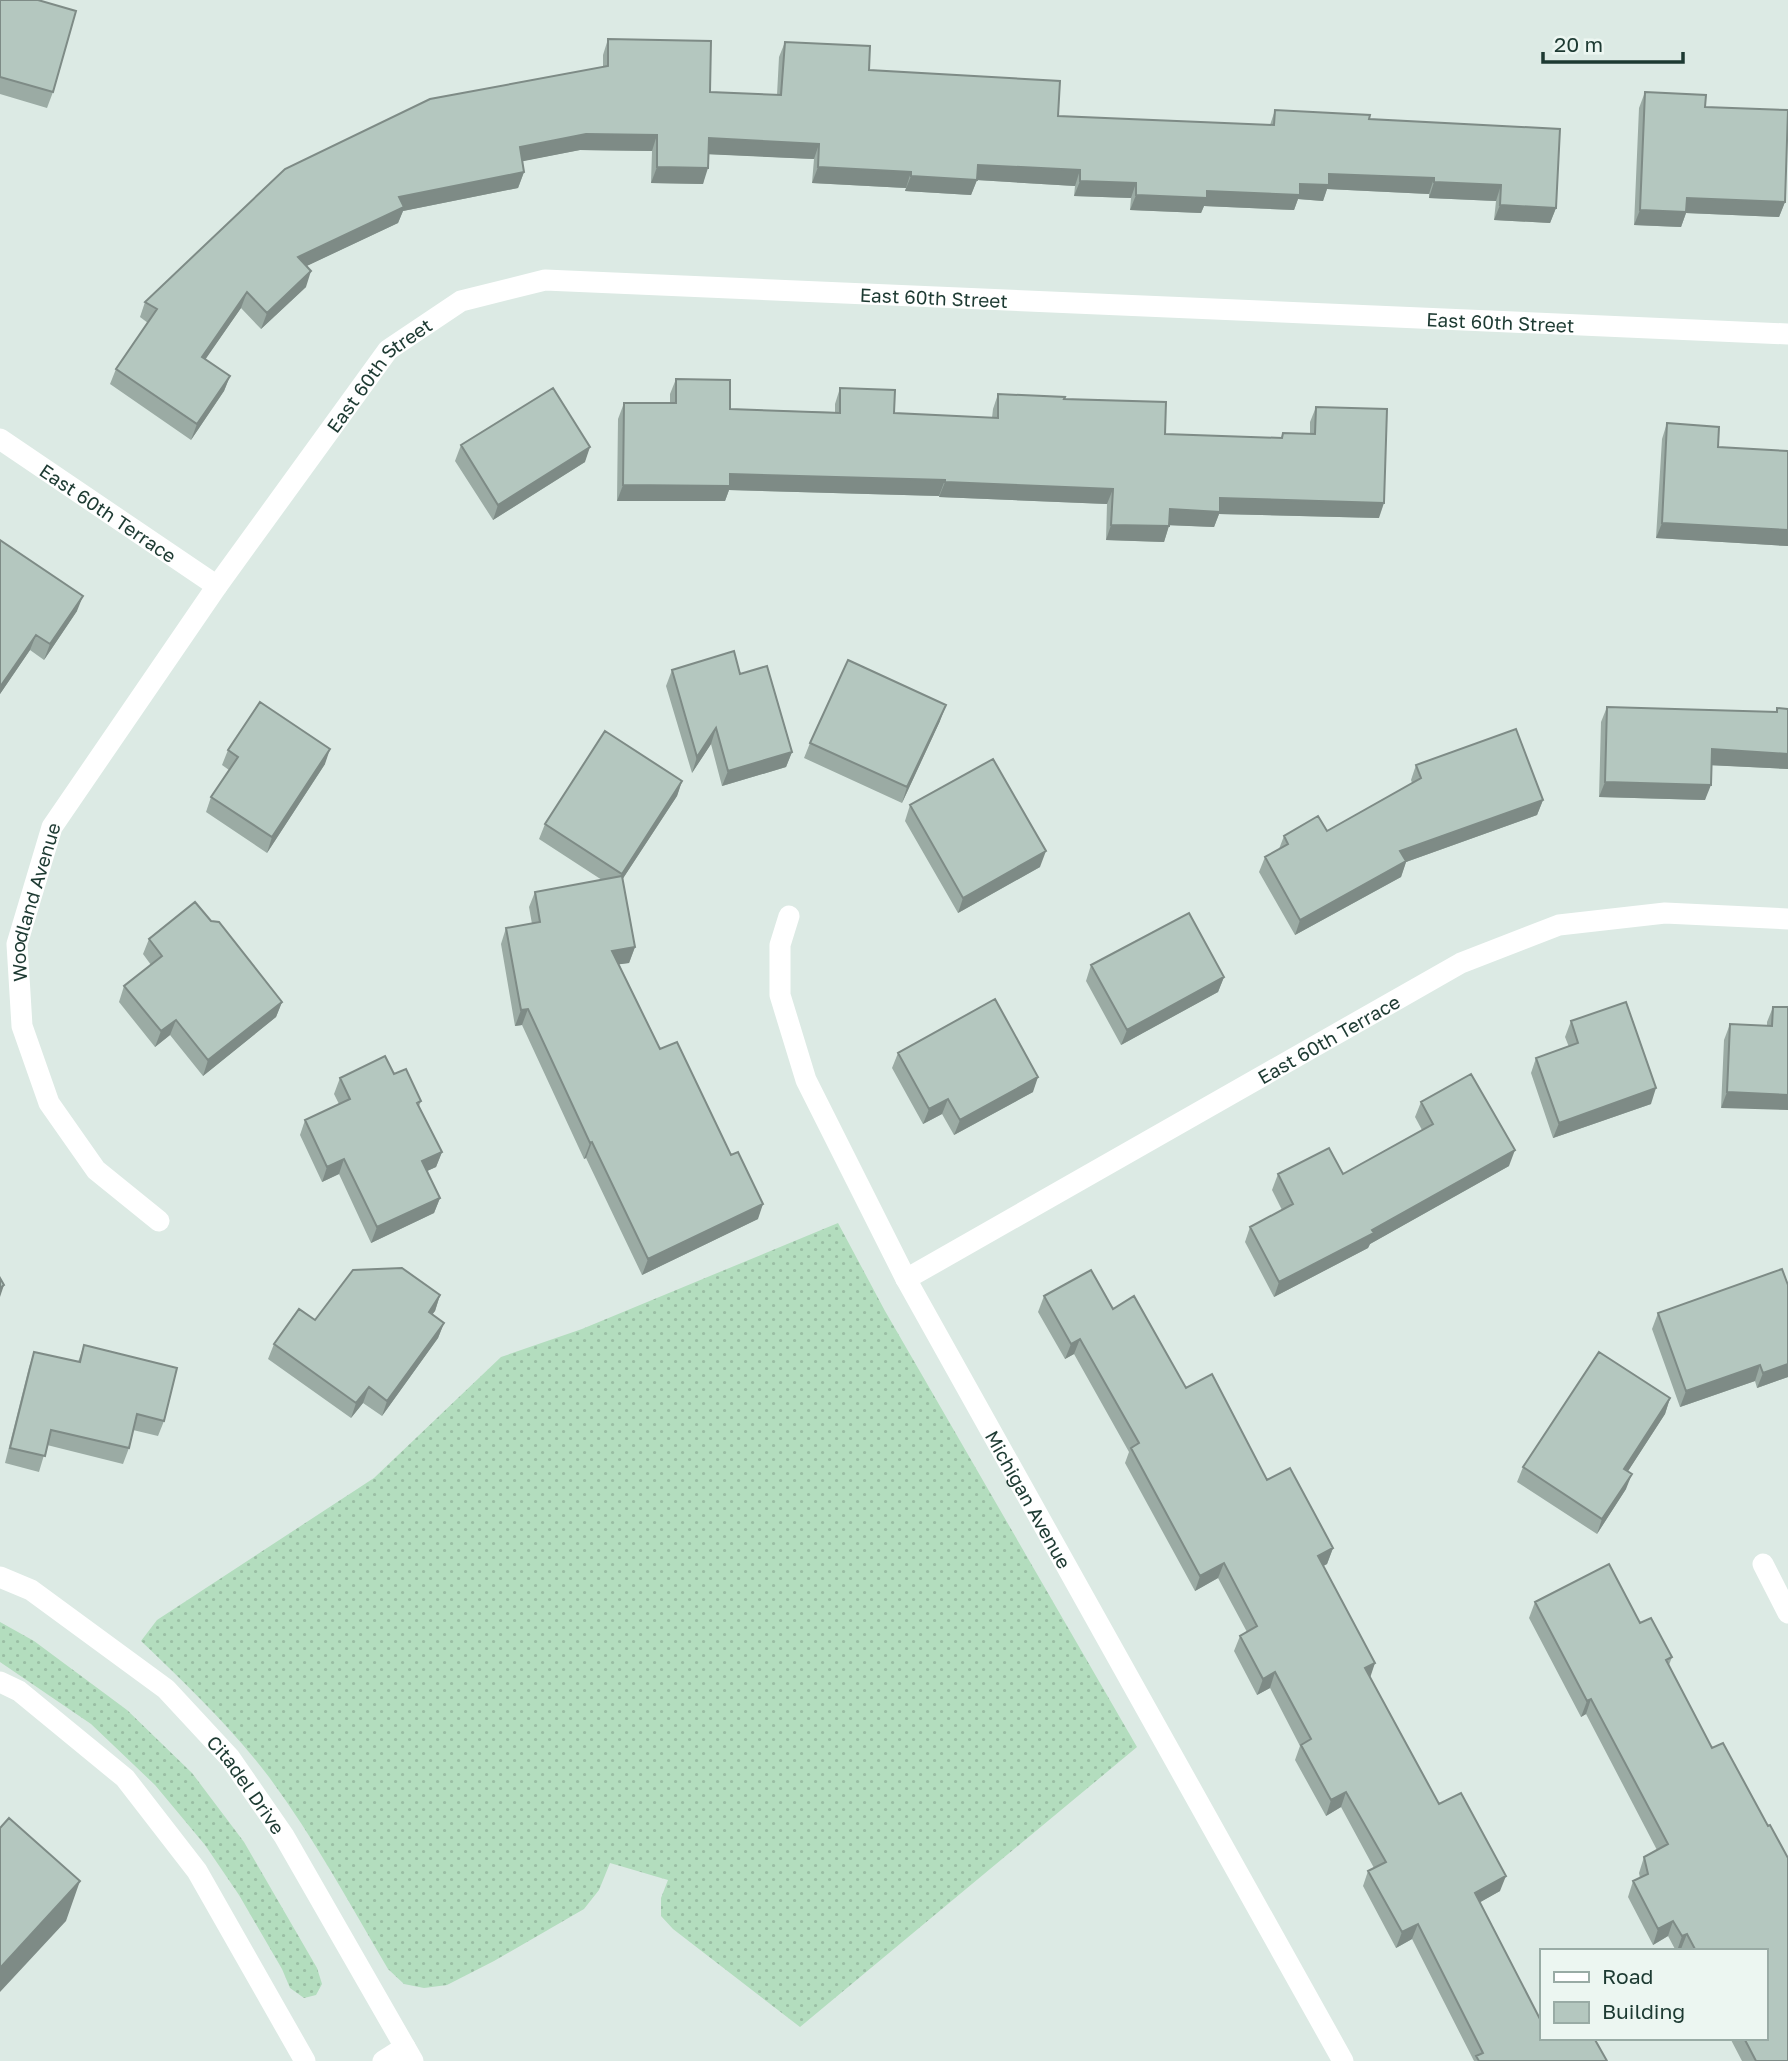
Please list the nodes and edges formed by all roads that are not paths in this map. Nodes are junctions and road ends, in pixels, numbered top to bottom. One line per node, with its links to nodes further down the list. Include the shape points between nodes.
1 (1788, 334): 3 (street, East 60th Street, via 545,280 461,301 388,350)
2 (0, 439): 3 (street, East 60th Terrace)
3 (217, 586): 6 (street, Woodland Avenue, via 52,827 17,944 22,1026 49,1103 96,1170)
4 (789, 916): 7 (street, Michigan Avenue, via 780,946 780,995 793,1041 806,1080)
5 (1788, 919): 7 (street, East 60th Terrace, via 1665,914 1559,925 1461,963)
6 (159, 1221)
7 (906, 1279): 15 (street, Michigan Avenue)
8 (1763, 1564): 10 (street)
9 (0, 1577): 12 (street, Citadel Drive, via 31,1590 166,1689 230,1758 284,1836)
10 (1788, 1613)
11 (0, 1682): 13 (street, via 19,1691 125,1778 197,1871)
12 (409, 2054): 14 (street)
13 (304, 2061)
14 (383, 2061)
15 (1343, 2061)

